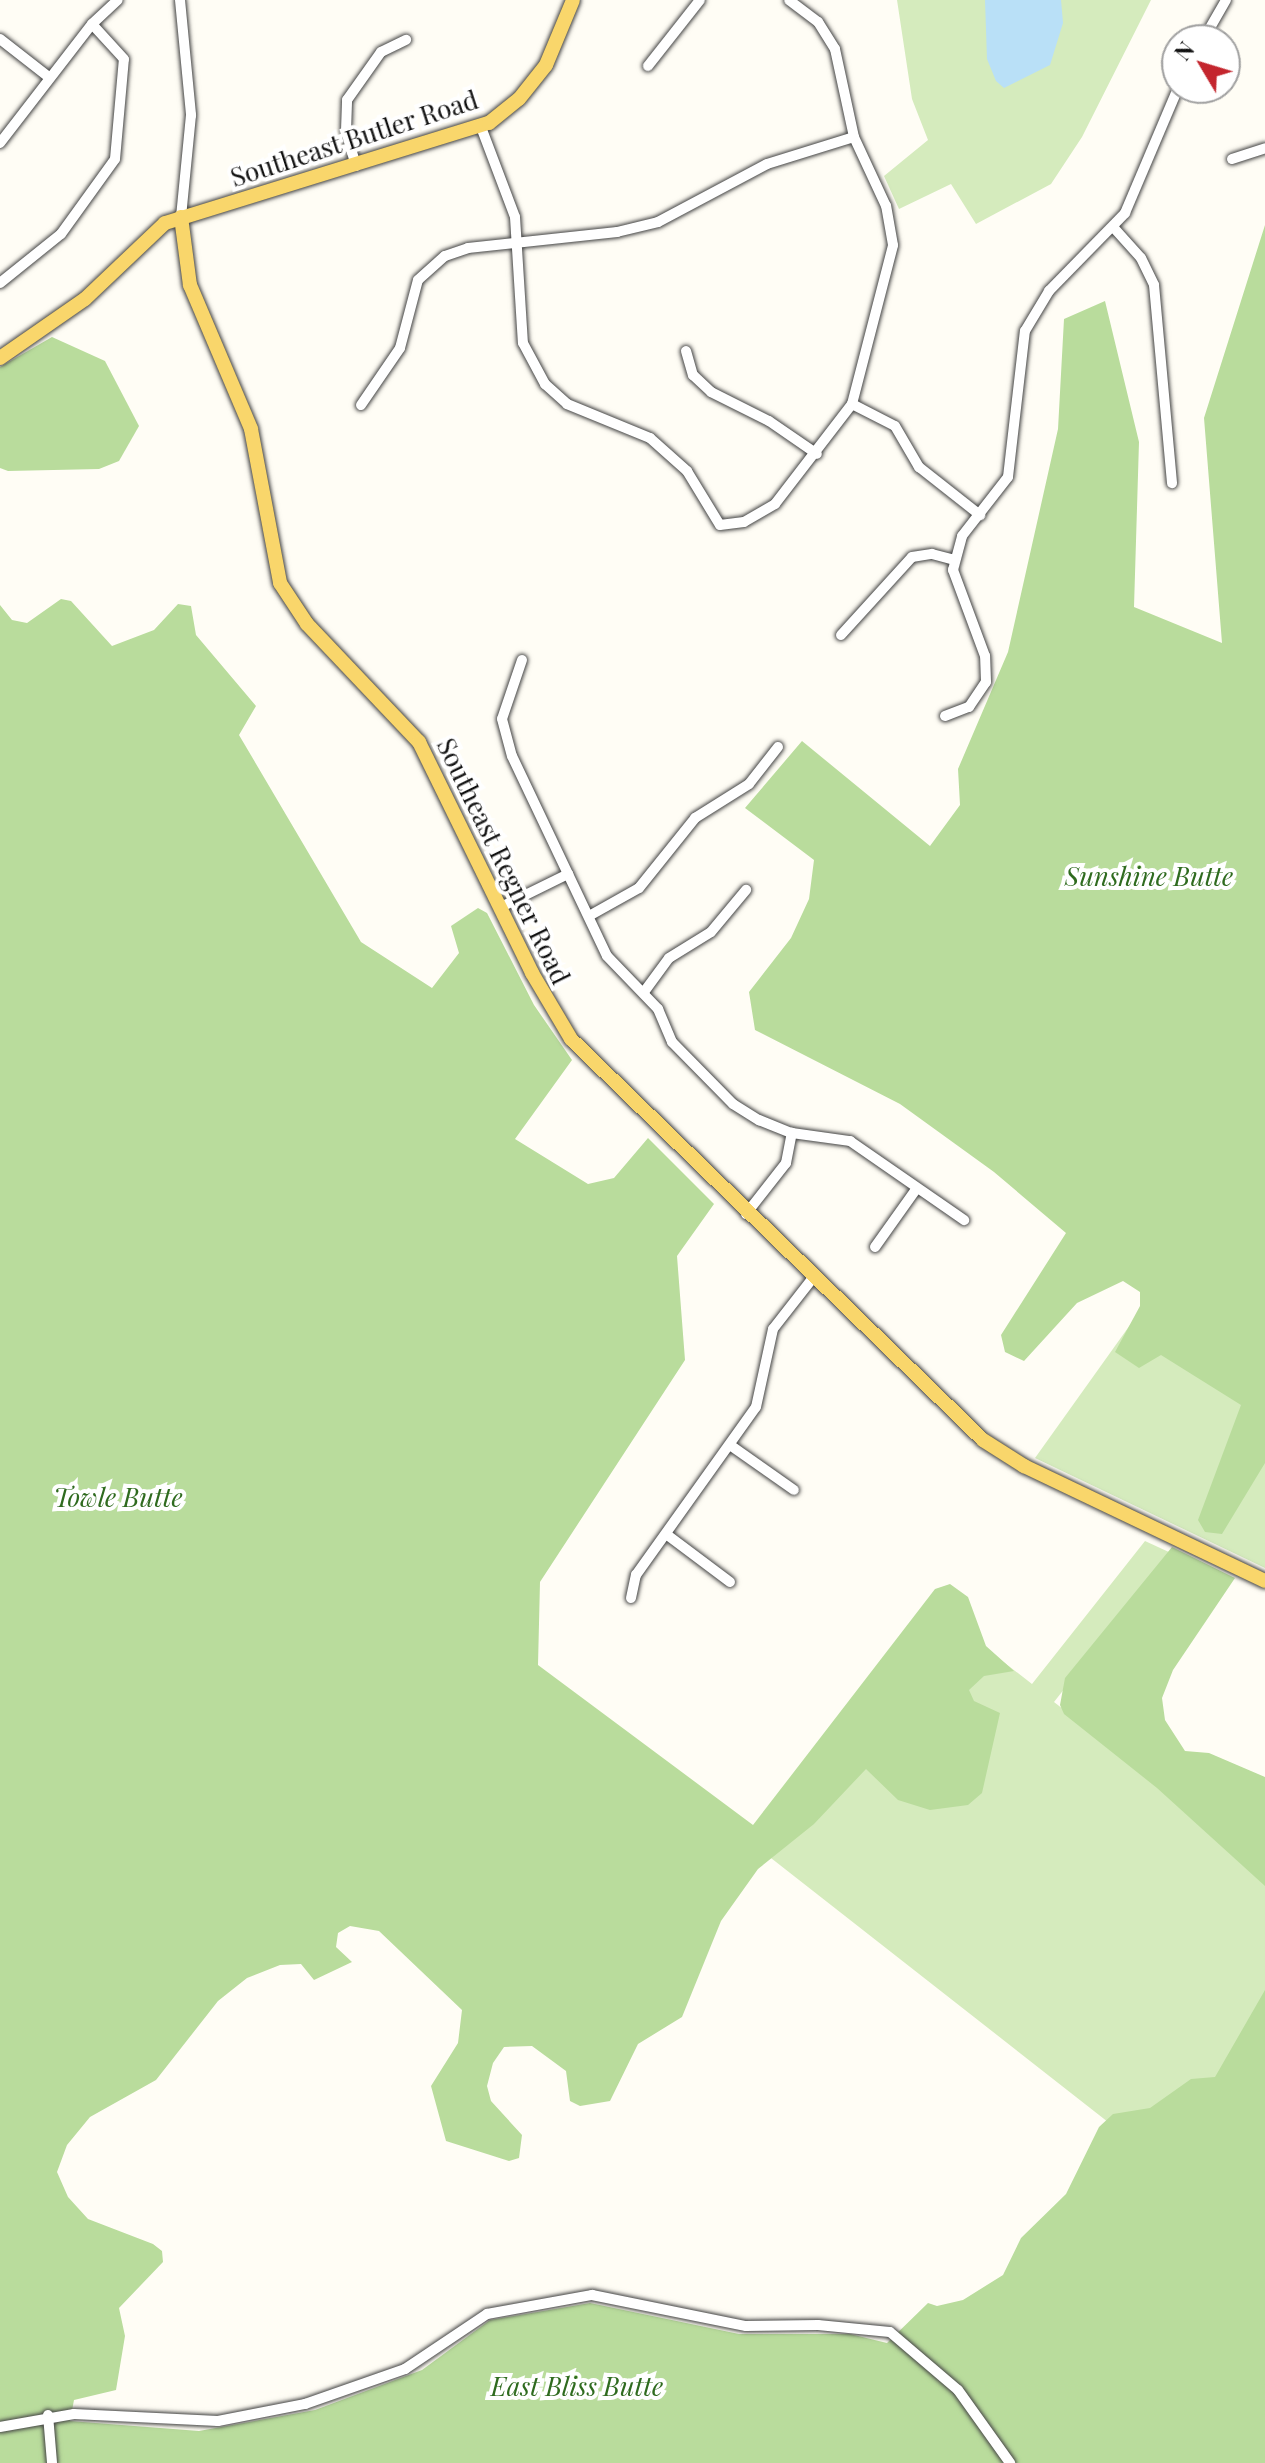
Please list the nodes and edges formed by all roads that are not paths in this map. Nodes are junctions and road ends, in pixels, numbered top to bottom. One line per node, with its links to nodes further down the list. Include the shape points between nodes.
1 (118, 0): 7 (street)
2 (180, 0): 20 (street, Southeast Regner Road, via 191,115)
3 (573, 0): 14 (main road, Southeast Butler Road, via 556,48 537,78 509,108)
4 (700, 0): 11 (street)
5 (789, 0): 15 (street, via 818,22 835,49)
6 (1226, 0): 8 (street)
7 (92, 24): 12 (street); 23 (street, via 124,59 115,159 61,234)
8 (1212, 24)
9 (0, 39): 12 (street)
10 (406, 40): 19 (street, via 381,52 347,100 346,131)
11 (648, 66)
12 (50, 78): 16 (street)
13 (1171, 104): 21 (street)
14 (481, 127): 19 (main road, Southeast Butler Road); 22 (street, via 508,192)
15 (854, 137): 22 (street, via 767,164 658,222 617,232); 26 (street, via 886,206 893,245)
16 (0, 143)
17 (1265, 148): 18 (street)
18 (1232, 159)
19 (356, 166): 20 (main road, Southeast Butler Road)
20 (181, 217): 25 (main road, Southeast Butler Road, via 138,246 85,299); 38 (main road, Southeast Regner Road, via 190,285 251,429 276,575 307,624 419,742)
21 (1114, 228): 29 (street, via 1141,258 1154,285); 30 (street, via 1049,291 1025,331 1008,477)
22 (518, 242): 27 (street, via 452,252 425,272 412,291 400,348); 28 (street, via 523,343 545,384 567,404 650,438 687,471 720,525 744,522 775,504)
23 (0, 283)
24 (686, 351): 28 (street, via 693,375 711,392 769,421)
25 (0, 358)
26 (852, 404): 28 (street); 30 (street, via 895,426 919,467)
27 (361, 405)
28 (817, 454)
29 (1172, 483)
30 (980, 515): 31 (street, via 962,536)
31 (954, 560): 32 (street, via 932,554 912,557); 34 (street, via 954,582 987,668 977,700)
32 (841, 635)
33 (522, 660): 36 (street, via 498,718)
34 (945, 716)
35 (778, 747): 39 (street, via 749,784 695,818 639,888)
36 (568, 874): 38 (street); 39 (street)
37 (746, 890): 40 (street, via 711,932 669,958)
38 (501, 907): 43 (main road, Southeast Regner Road, via 548,1006 571,1039)
39 (589, 916): 40 (street, via 607,956)
40 (644, 992): 41 (street, via 684,1058 733,1104)
41 (792, 1133): 42 (street, via 850,1141); 43 (street, via 786,1163)
42 (917, 1188): 44 (street); 45 (street)
43 (746, 1214): 46 (main road, Southeast Regner Road)
44 (964, 1220)
45 (875, 1247)
46 (812, 1279): 47 (street, via 773,1329 756,1407); 50 (main road, Southeast Regner Road, via 947,1410 1024,1466)
47 (730, 1445): 48 (street); 49 (street)
48 (794, 1490)
49 (666, 1534): 51 (street); 52 (street, via 636,1575)
50 (1265, 1581)
51 (730, 1582)
52 (631, 1598)
53 (48, 2415): 54 (street); 55 (street); 56 (street, via 206,2422 305,2404 405,2369 487,2314 592,2295 746,2326 890,2332 958,2390)
54 (0, 2427)
55 (52, 2463)
56 (1010, 2463)

